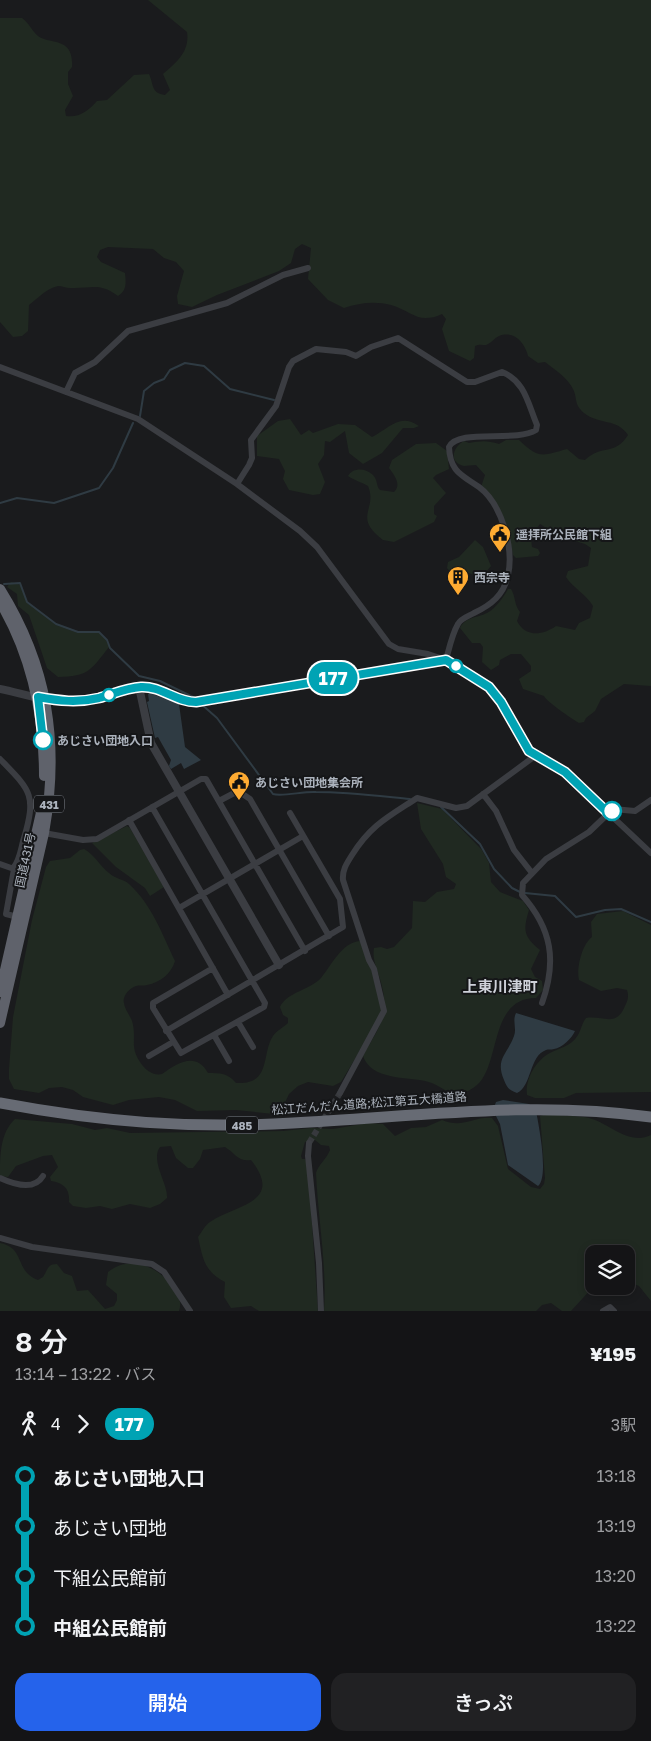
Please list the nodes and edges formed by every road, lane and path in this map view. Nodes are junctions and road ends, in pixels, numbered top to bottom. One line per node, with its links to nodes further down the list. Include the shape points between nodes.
1 (308, 268): 3 (street, via 283,275 227,304 128,331 95,362 75,373)
2 (0, 367): 3 (street)
3 (66, 392): 4 (street, via 138,419)
4 (237, 484): 7 (street, via 317,547 389,644); 7 (street, via 252,458 251,440 276,406 290,364 312,350 339,351 356,356 368,348 398,338 468,382 502,372 515,381 526,394 536,430 517,436 464,437 453,441 449,447 451,460 459,474 489,497 509,539 511,558 502,593 458,623)
5 (0, 589): 10 (highway, 国道431号 / 431, via 27,638)
6 (0, 602): 10 (highway, 国道431号 / 431, via 20,640)
7 (446, 660): 11 (street); 12 (street, via 489,687)
8 (139, 687): 10 (street, via 79,702); 11 (street, via 164,690 186,702); 14 (street, via 151,743)
9 (0, 688): 10 (street)
10 (42, 698): 22 (highway, 国道431号 / 431, via 51,729 52,752); 33 (highway, 国道431号 / 431, via 44,784)
11 (199, 701)
12 (535, 756): 15 (street); 20 (street, via 565,772)
13 (0, 759): 28 (street, via 25,786 31,806)
14 (178, 791): 17 (street, via 206,779); 18 (street); 30 (street)
15 (483, 794): 29 (street, via 496,811 514,850); 50 (street, via 467,806 456,808 414,800 368,832 348,862 342,875 345,890 374,969 384,1011)
16 (651, 800): 20 (street, via 635,811 613,810)
17 (219, 801): 24 (street, via 238,790 250,799); 27 (street)
18 (152, 807): 21 (street); 31 (street)
19 (290, 813): 23 (street)
20 (608, 813): 25 (street); 29 (street, via 589,832 554,853)
21 (129, 820): 22 (street, via 97,839 83,840); 32 (street)
22 (44, 833): 43 (highway, 国道431号 / 431)
23 (303, 836): 24 (street); 34 (street, via 341,902 344,925)
24 (279, 850): 27 (street); 34 (street)
25 (651, 853)
26 (0, 864): 28 (street)
27 (255, 864): 30 (street); 35 (street)
28 (13, 868): 33 (street, via 15,874 6,914)
29 (532, 873): 41 (street, via 523,881 522,893 538,915 549,945 551,970)
30 (229, 879): 31 (street); 36 (street)
31 (202, 895): 32 (street); 38 (street)
32 (179, 908): 37 (street)
33 (18, 917): 39 (highway, 国道431号 / 431)
34 (329, 936): 35 (street)
35 (305, 950): 36 (street)
36 (279, 966): 38 (street)
37 (213, 968): 40 (street); 44 (street, via 153,1003)
38 (252, 981): 40 (street); 42 (street, via 265,1003 264,1007)
39 (0, 992)
40 (228, 995): 44 (street)
41 (542, 1003)
42 (238, 1022): 45 (street); 47 (street)
43 (0, 1023)
44 (166, 1030): 46 (street)
45 (214, 1035): 46 (street, via 183,1053); 49 (street)
46 (173, 1042): 48 (street)
47 (253, 1047)
48 (149, 1056)
49 (229, 1061)
50 (340, 1093)
51 (0, 1103): 52 (highway, 松江だんだん道路;松江第五大橋道路 / 485, via 107,1121 187,1125 293,1123 485,1109 551,1108)
52 (651, 1117)
53 (309, 1143): 58 (street)
54 (43, 1176): 55 (street, via 37,1183 28,1185 13,1184)
55 (0, 1178)
56 (0, 1238): 57 (street, via 32,1247 152,1264 164,1272)
57 (190, 1311)
58 (321, 1311)
59 (604, 1311): 60 (street, via 610,1307)
60 (614, 1311)

